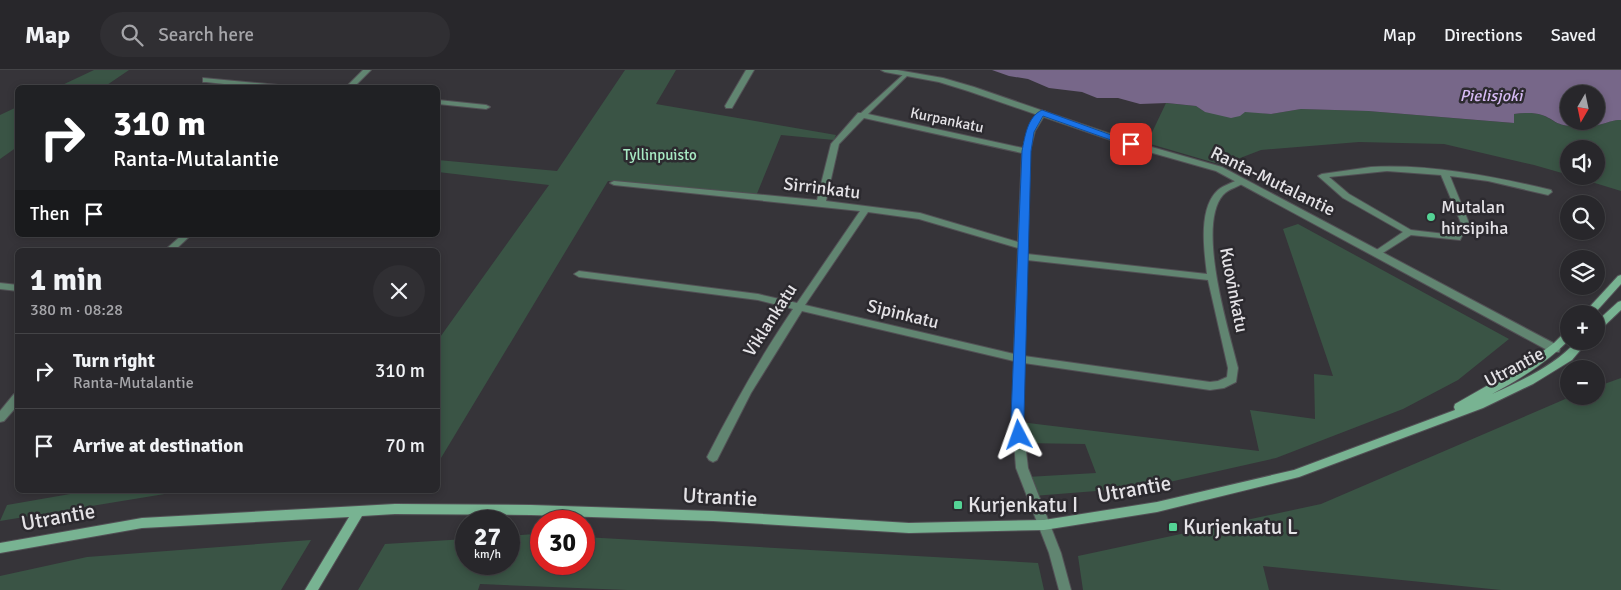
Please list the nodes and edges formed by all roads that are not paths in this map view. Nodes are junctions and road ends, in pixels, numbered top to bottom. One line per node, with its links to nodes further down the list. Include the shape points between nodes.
1 (368, 70): 7 (street)
2 (750, 70): 9 (street)
3 (886, 70): 4 (street, Ranta-Mutalantie)
4 (906, 74): 11 (street, Ranta-Mutalantie, via 971,89); 12 (street)
5 (206, 80): 6 (street)
6 (258, 85)
7 (351, 85)
8 (440, 102): 10 (street)
9 (729, 106)
10 (486, 107)
11 (1042, 113): 13 (street, via 1030,132); 15 (street, Ranta-Mutalantie, via 1131,144 1201,162)
12 (861, 115): 13 (street, Kurpankatu); 18 (street, via 835,144)
13 (1026, 151): 23 (street)
14 (1444, 172): 17 (street); 20 (street, via 1465,223 1457,238); 20 (street, via 1386,168 1322,176 1346,196)
15 (1242, 181): 24 (street, Ranta-Mutalantie); 26 (street, Kuovinkatu, via 1219,193 1208,218)
16 (614, 182): 18 (street, Sirrinkatu)
17 (1548, 192)
18 (821, 204): 19 (street, Sirrinkatu)
19 (866, 209): 23 (street, Sirrinkatu, via 920,216); 32 (street, Viklankatu)
20 (1409, 232): 24 (street)
21 (185, 237): 22 (street)
22 (172, 248)
23 (1023, 251): 26 (street, Sirrinkatu); 38 (street)
24 (1378, 253): 35 (street, Ranta-Mutalantie)
25 (578, 274): 32 (street, Sipinkatu, via 758,297)
26 (1211, 277): 39 (street, Kuovinkatu, via 1233,368 1232,379)
27 (1621, 278): 31 (main road)
28 (0, 286): 29 (street)
29 (15, 288)
30 (1621, 304): 33 (main road)
31 (1596, 305)
32 (800, 306): 38 (street, Sipinkatu); 43 (street, Viklankatu, via 748,387)
33 (1605, 319)
34 (1560, 344): 35 (main road, Utrantie)
35 (1555, 349): 37 (street, Ranta-Mutalantie); 42 (main road, Utrantie, via 1518,374)
36 (1575, 350): 37 (main road, Utrantie)
37 (1568, 357): 42 (main road, Utrantie, via 1530,381)
38 (1020, 358): 39 (street, Sipinkatu); 45 (street, via 1017,417 1022,468)
39 (1220, 385)
40 (15, 400): 41 (street)
41 (0, 418)
42 (1427, 424): 45 (main road, Utrantie, via 1295,474 1157,507)
43 (713, 457)
44 (359, 510): 45 (main road, Utrantie, via 531,510 713,516 909,528); 46 (main road, Utrantie, via 142,523); 47 (main road)
45 (1044, 525): 48 (street)
46 (0, 548)
47 (311, 590)
48 (1065, 590)

